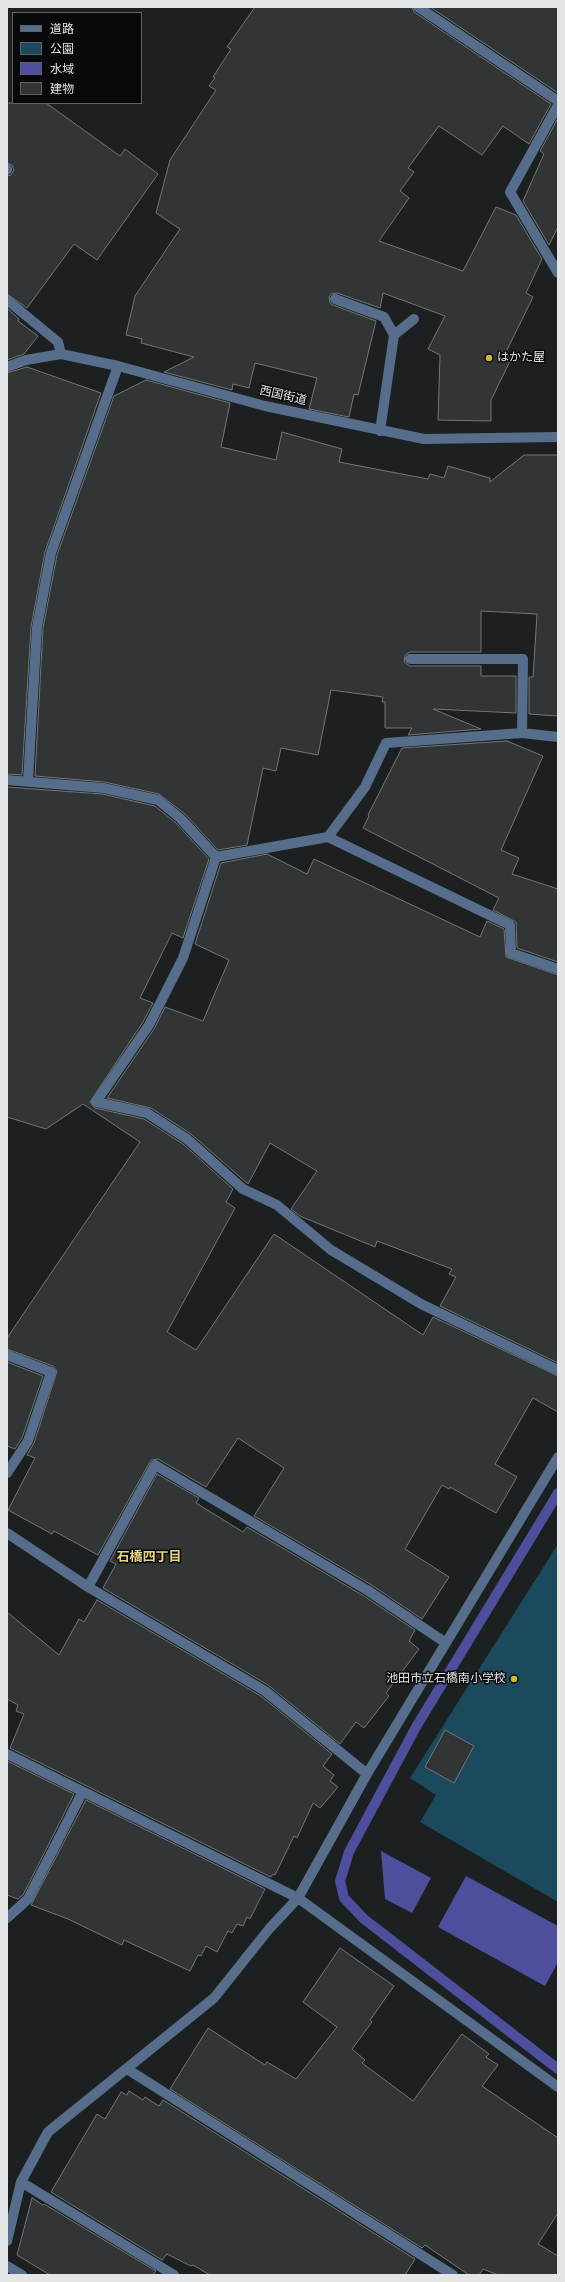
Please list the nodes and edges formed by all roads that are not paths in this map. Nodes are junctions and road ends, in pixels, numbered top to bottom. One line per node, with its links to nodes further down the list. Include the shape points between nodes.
1 (418, 7): 2 (street)
2 (558, 101)
3 (558, 105): 4 (street, via 510,192)
4 (558, 273)
5 (7, 300): 9 (street, via 58,342)
6 (335, 300): 8 (street, via 384,317)
7 (414, 319): 8 (street)
8 (394, 335): 12 (street)
9 (62, 354): 10 (street, 西国街道); 11 (street, 西国街道, via 26,360)
10 (118, 366): 12 (street, 西国街道, via 265,406); 18 (street, via 51,553 37,627)
11 (7, 367)
12 (380, 431): 13 (street, 西国街道, via 424,439)
13 (558, 437)
14 (410, 659): 15 (street, via 523,658)
15 (522, 733): 16 (street); 19 (street, via 386,743 365,787)
16 (558, 737)
17 (7, 780): 18 (street)
18 (28, 781): 20 (street, via 103,788 158,800 180,818)
19 (328, 837): 20 (street); 21 (street, via 510,925 511,953)
20 (216, 857): 23 (street, via 183,958 149,1025 96,1102 147,1113 187,1140 243,1189 277,1205 331,1250 421,1304)
21 (558, 969)
22 (7, 1355): 25 (street, via 51,1372 28,1441)
23 (558, 1370)
24 (558, 1457): 28 (street)
25 (7, 1473)
26 (7, 1533): 27 (street)
27 (88, 1587): 28 (street, via 155,1465 367,1590); 30 (street, via 265,1692)
28 (446, 1643): 30 (street)
29 (7, 1754): 31 (street)
30 (367, 1774): 32 (street)
31 (82, 1793): 32 (street); 33 (street, via 28,1899)
32 (298, 1898): 34 (street, via 269,1929 214,1998); 35 (street)
33 (7, 1918)
34 (127, 2069): 36 (street, via 48,2132); 41 (street)
35 (558, 2087)
36 (21, 2182): 37 (street); 40 (street)
37 (7, 2241)
38 (7, 2266): 39 (street)
39 (22, 2275)
40 (174, 2275)
41 (453, 2275)

